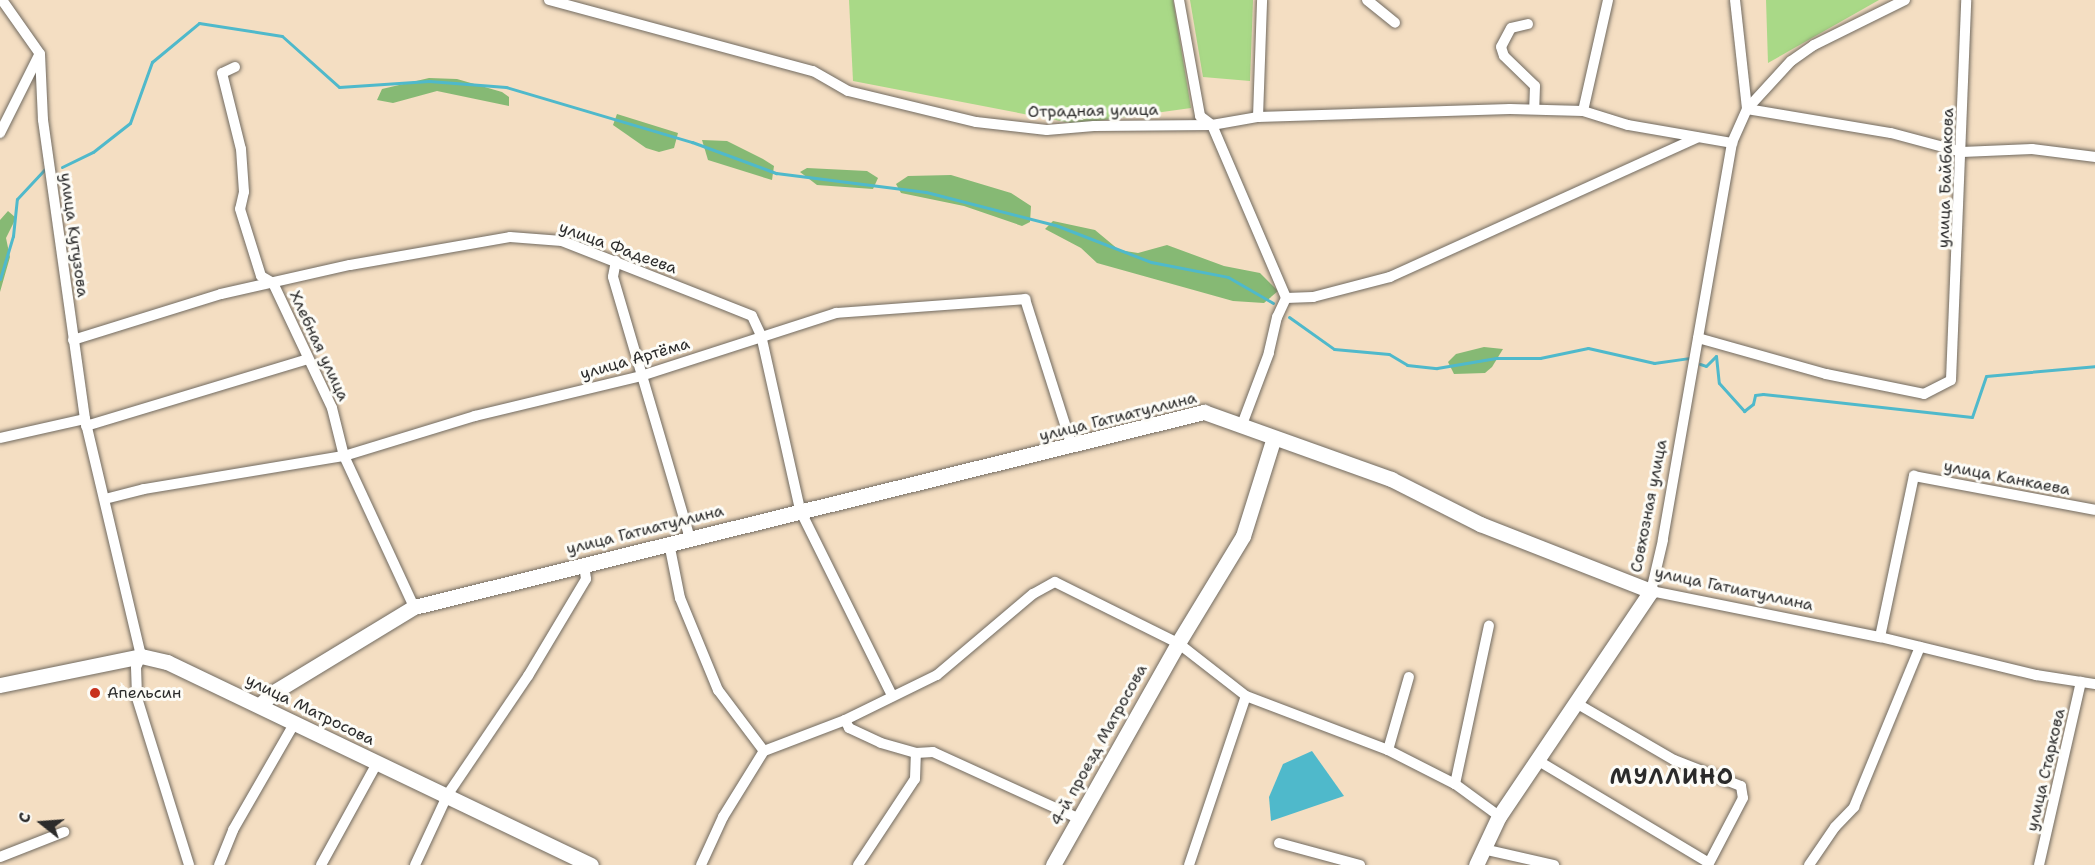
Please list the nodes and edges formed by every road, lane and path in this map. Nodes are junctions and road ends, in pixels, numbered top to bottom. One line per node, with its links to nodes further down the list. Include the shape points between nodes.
1 (2, 0): 12 (street)
2 (549, 0): 18 (street, Отрадная улица, via 813,71 848,91 976,122 1047,130)
3 (1179, 0): 18 (street, via 1200,116)
4 (1262, 0): 17 (street)
5 (1367, 0): 10 (street)
6 (1608, 0): 16 (street)
7 (1735, 0): 15 (street)
8 (1905, 0): 15 (street, via 1814,45 1791,61)
9 (1966, 0): 22 (street, улица Байбакова)
10 (1395, 23)
11 (1528, 24): 14 (street, via 1511,27 1501,47 1504,56 1535,86)
12 (39, 54): 19 (street); 29 (street, улица Кутузова, via 43,120)
13 (235, 67): 25 (street, Хлебная улица, via 222,72 241,149 244,192 240,208 261,276)
14 (1534, 109): 16 (street, Отрадная улица); 17 (street, Отрадная улица)
15 (1747, 109): 21 (street); 22 (street, via 1891,133)
16 (1583, 111): 20 (street, Отрадная улица, via 1628,125)
17 (1258, 117): 18 (street, Отрадная улица)
18 (1212, 125): 26 (street)
19 (0, 133)
20 (1698, 138): 21 (street, Отрадная улица); 26 (street, via 1390,277 1313,297)
21 (1732, 143): 28 (street, Совхозная улица)
22 (1962, 152): 23 (street, via 2032,150); 28 (street, улица Байбакова, via 1951,380 1924,394 1826,374)
23 (2095, 157)
24 (616, 261): 25 (street, улица Фадеева, via 562,241 510,237); 27 (street, улица Фадеева, via 752,316); 31 (street, via 613,277)
25 (273, 283): 29 (street, улица Фадеева, via 221,294); 30 (street, Хлебная улица)
26 (1286, 298): 33 (street)
27 (761, 335): 31 (street, улица Артёма); 36 (street, улица Артёма, via 836,313 1025,299); 39 (street, улица Фадеева)
28 (1698, 338): 44 (street, Совхозная улица, via 1664,540)
29 (73, 340): 32 (street, улица Кутузова)
30 (308, 359): 32 (street); 37 (street, Хлебная улица, via 332,408)
31 (641, 376): 37 (street, улица Артёма, via 475,416); 41 (street)
32 (85, 423): 34 (street); 38 (street, улица Кутузова)
33 (1241, 427): 35 (street, улица Гатиатуллина); 36 (street, улица Гатиатуллина, via 1204,412)
34 (0, 438)
35 (1273, 440): 44 (street, улица Гатиатуллина, via 1391,479 1480,524); 48 (street, 4-й проезд Матросова, via 1243,536)
36 (1072, 446): 39 (street, улица Гатиатуллина)
37 (344, 456): 38 (street, улица Артёма, via 144,489); 45 (street, Хлебная улица)
38 (105, 500): 50 (street, улица Кутузова)
39 (800, 510): 41 (street, улица Гатиатуллина); 55 (street, улица Фадеева)
40 (2095, 510): 47 (street, улица Канкаева, via 1914,476)
41 (690, 538): 42 (street, улица Гатиатуллина)
42 (669, 543): 43 (street, улица Гатиатуллина); 62 (street, via 680,598 718,690)
43 (584, 564): 45 (street, улица Гатиатуллина); 67 (street, via 586,579)
44 (1651, 591): 47 (street, улица Гатиатуллина); 57 (street, Совхозная улица)
45 (414, 607): 58 (street, улица Гатиатуллина, via 274,692)
46 (1490, 626): 66 (street)
47 (1880, 637): 49 (street, улица Гатиатуллина)
48 (1178, 643): 55 (street, via 1055,582 1033,594 937,675); 56 (street); 69 (street, 4-й проезд Матросова)
49 (1920, 647): 52 (street, улица Гатиатуллина); 87 (street, via 1854,807)
50 (141, 656): 54 (street, улица Матросова); 58 (street, улица Матросова, via 167,662); 75 (street, via 136,667 137,698)
51 (1408, 677): 61 (street)
52 (2081, 682): 53 (street, улица Гатиатуллина); 88 (street, улица Старкова)
53 (2095, 684)
54 (0, 685)
55 (892, 695): 59 (street)
56 (1246, 696): 61 (street); 83 (street)
57 (1575, 703): 64 (street, Совхозная улица); 74 (street, via 1674,760 1741,786 1743,798)
58 (260, 705): 60 (street, улица Матросова)
59 (845, 720): 62 (street); 63 (street, via 849,728 881,743)
60 (295, 722): 65 (street, улица Матросова); 76 (street, via 233,830)
61 (1388, 750): 66 (street)
62 (764, 751): 80 (street, via 723,817)
63 (916, 753): 69 (street, via 933,752); 81 (street, via 915,779)
64 (1537, 760): 68 (street, Совхозная улица); 74 (street)
65 (376, 763): 67 (street, улица Матросова); 77 (street)
66 (1455, 784): 68 (street)
67 (448, 794): 78 (street); 79 (street, улица Матросова)
68 (1499, 816): 72 (street, Совхозная улица)
69 (1078, 818): 82 (street, 4-й проезд Матросова)
70 (64, 832): 73 (street)
71 (1279, 843): 84 (street)
72 (1483, 849): 85 (street, Совхозная улица); 86 (street)
73 (0, 857)
74 (1709, 864)
75 (189, 865)
76 (219, 865)
77 (321, 865)
78 (415, 865)
79 (591, 865)
80 (702, 865)
81 (858, 865)
82 (1053, 865)
83 (1189, 865)
84 (1360, 865)
85 (1476, 865)
86 (1554, 865)
87 (1809, 865)
88 (2039, 865)

